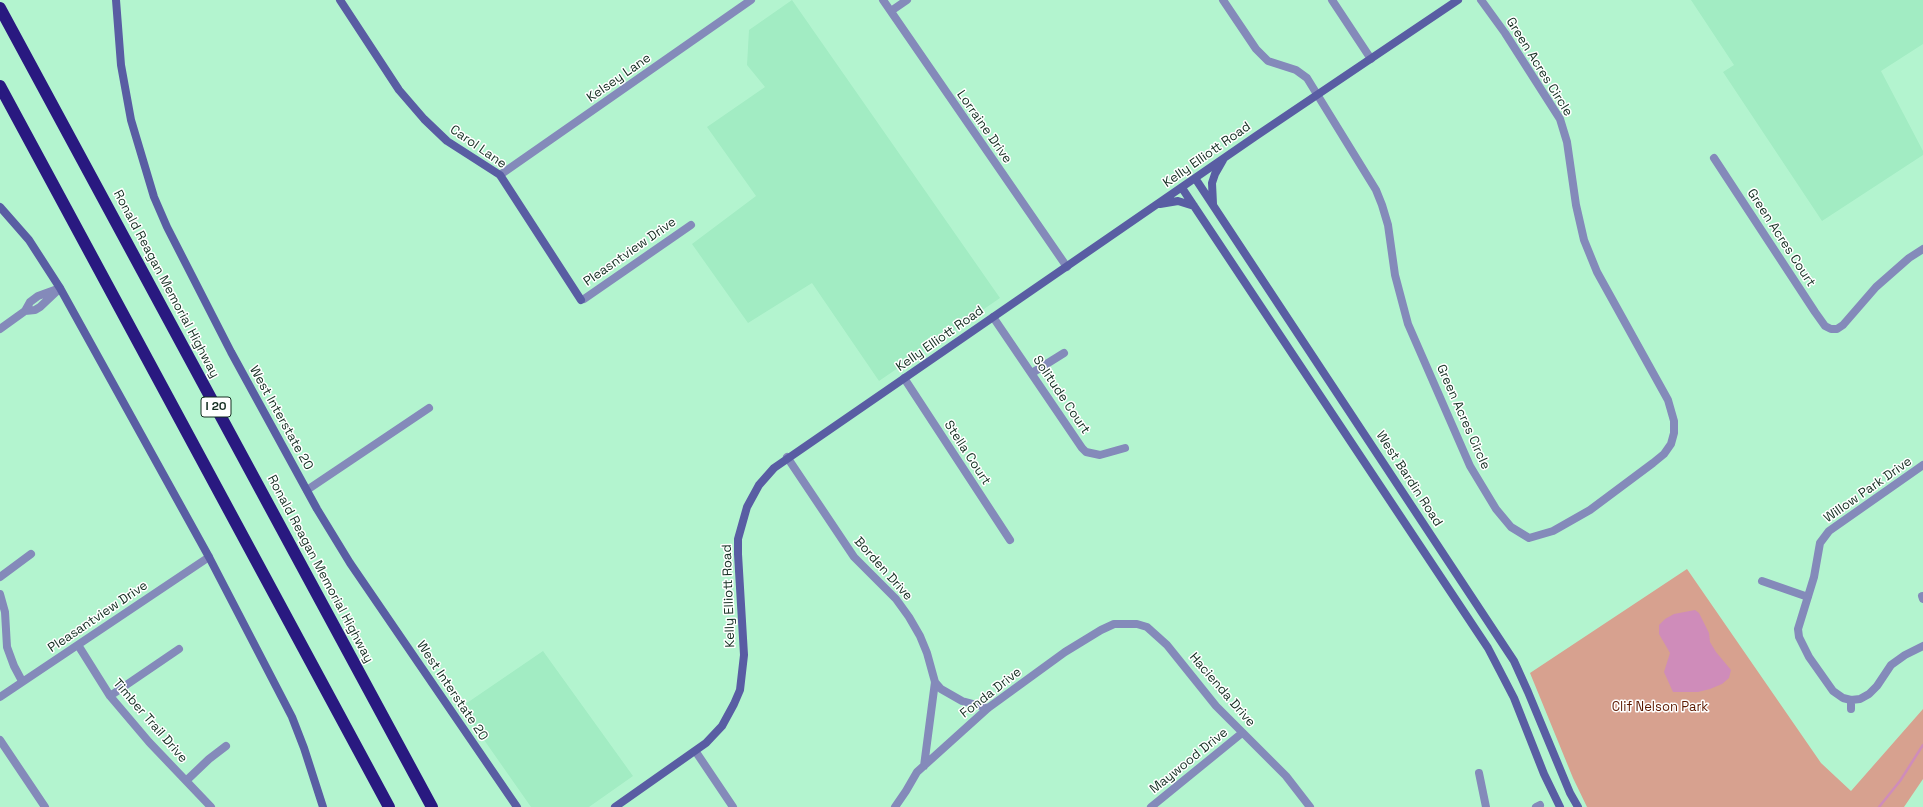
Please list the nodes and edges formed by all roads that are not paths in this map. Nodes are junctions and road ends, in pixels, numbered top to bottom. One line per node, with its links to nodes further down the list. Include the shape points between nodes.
1 (116, 0): 41 (street, West Interstate 20, via 121,65 129,113 154,197 231,352)
2 (340, 0): 17 (street, Carol Lane, via 399,90 424,119 447,141)
3 (751, 0): 17 (street, Kelsey Lane)
4 (884, 0): 11 (street, Lorraine Drive)
5 (907, 0): 11 (street)
6 (1223, 0): 14 (street, Green Acres Circle, via 1256,49 1268,61 1296,70 1308,78)
7 (1332, 0): 12 (street)
8 (1458, 0): 12 (street, Kelly Elliott Road)
9 (1481, 0): 14 (street, Green Acres Circle, via 1560,119 1567,142 1584,240 1597,272 1668,400 1674,420 1671,444 1664,454 1590,510 1553,531 1529,538 1511,527 1496,509 1470,466 1408,324 1395,275 1388,225 1376,190)
10 (0, 8): 73 (highway, Ronald Reagan Memorial Highway / I 20)
11 (891, 11): 26 (street, Lorraine Drive)
12 (1370, 59): 14 (street, Kelly Elliott Road)
13 (0, 86): 72 (highway)
14 (1319, 94): 15 (street, Kelly Elliott Road)
15 (1224, 158): 18 (street, Kelly Elliott Road); 21 (street, via 1212,183)
16 (1714, 158): 25 (street, Green Acres Court, via 1815,312 1825,326 1831,329 1843,325 1876,287)
17 (500, 175): 29 (street, Carol Lane)
18 (1195, 178): 19 (street, Kelly Elliott Road); 21 (street, West Bardin Road)
19 (1182, 188): 20 (street, Kelly Elliott Road); 22 (street, West Bardin Road)
20 (1157, 205): 22 (street, via 1178,201); 26 (street, Kelly Elliott Road)
21 (1213, 205): 55 (street, West Bardin Road, via 1514,661)
22 (1194, 206): 58 (street, West Bardin Road, via 1488,648)
23 (0, 207): 27 (street, via 29,240)
24 (691, 225): 29 (street, Pleasntview Drive)
25 (1923, 249)
26 (1067, 266): 32 (street, Kelly Elliott Road)
27 (60, 288): 28 (street); 30 (street); 44 (street)
28 (38, 296): 30 (street); 31 (street, via 30,302)
29 (582, 299)
30 (44, 304): 31 (street, via 35,310)
31 (25, 311): 33 (street)
32 (993, 317): 35 (street, Solitude Court); 36 (street, Kelly Elliott Road)
33 (0, 329)
34 (1064, 352): 35 (street)
35 (1032, 374): 38 (street, Solitude Court, via 1086,452 1105,454)
36 (904, 378): 39 (street, Kelly Elliott Road); 42 (street, Stella Court)
37 (429, 408): 41 (street)
38 (1125, 448)
39 (787, 457): 54 (street, Borden Drive, via 854,557 896,599 909,617 927,653); 65 (street, Kelly Elliott Road, via 759,485 742,520 738,554 744,642 740,690 722,726)
40 (1923, 465): 48 (street, Willow Park Drive, via 1829,531 1820,543)
41 (306, 490): 74 (street, West Interstate 20, via 350,563)
42 (1010, 540)
43 (31, 554): 45 (street)
44 (209, 557): 50 (street, Pleasantview Drive); 71 (street, via 292,717 307,754)
45 (0, 577)
46 (1762, 581): 48 (street)
47 (0, 594): 53 (street, via 5,612 7,647)
48 (1808, 597): 59 (street, Willow Park Drive, via 1798,629 1799,637 1809,657 1833,691 1842,698)
49 (1123, 624): 60 (street, Fonda Drive, via 1114,624 1065,652); 62 (street, Hacienda Drive, via 1147,627 1167,645 1216,706)
50 (78, 645): 53 (street, Pleasantview Drive); 56 (street, Timber Trail Drive)
51 (1923, 646): 59 (street, via 1905,654 1891,666 1869,694)
52 (179, 649): 56 (street)
53 (22, 682): 57 (street, Pleasantview Drive)
54 (935, 682): 60 (street, via 962,701); 66 (street, Borden Drive)
55 (1528, 692): 58 (street); 82 (street, West Bardin Road)
56 (110, 696): 68 (street, Timber Trail Drive, via 149,742)
57 (0, 697)
58 (1514, 698): 81 (street, West Bardin Road)
59 (1851, 700): 61 (street)
60 (988, 708): 66 (street, Fonda Drive)
61 (1851, 709)
62 (1242, 733): 78 (street, Maywood Drive); 79 (street, Hacienda Drive, via 1286,776)
63 (0, 740): 69 (street)
64 (226, 746): 68 (street)
65 (696, 752): 75 (street, Kelly Elliott Road); 76 (street)
66 (924, 766): 77 (street, Fonda Drive, via 917,772)
67 (1480, 773): 80 (street)
68 (187, 780): 70 (street, Timber Trail Drive)
69 (45, 807)
70 (212, 807)
71 (323, 807)
72 (389, 807)
73 (432, 807)
74 (517, 807)
75 (615, 807)
76 (733, 807)
77 (895, 807)
78 (1151, 807)
79 (1310, 807)
80 (1486, 807)
81 (1560, 807)
82 (1578, 807)

